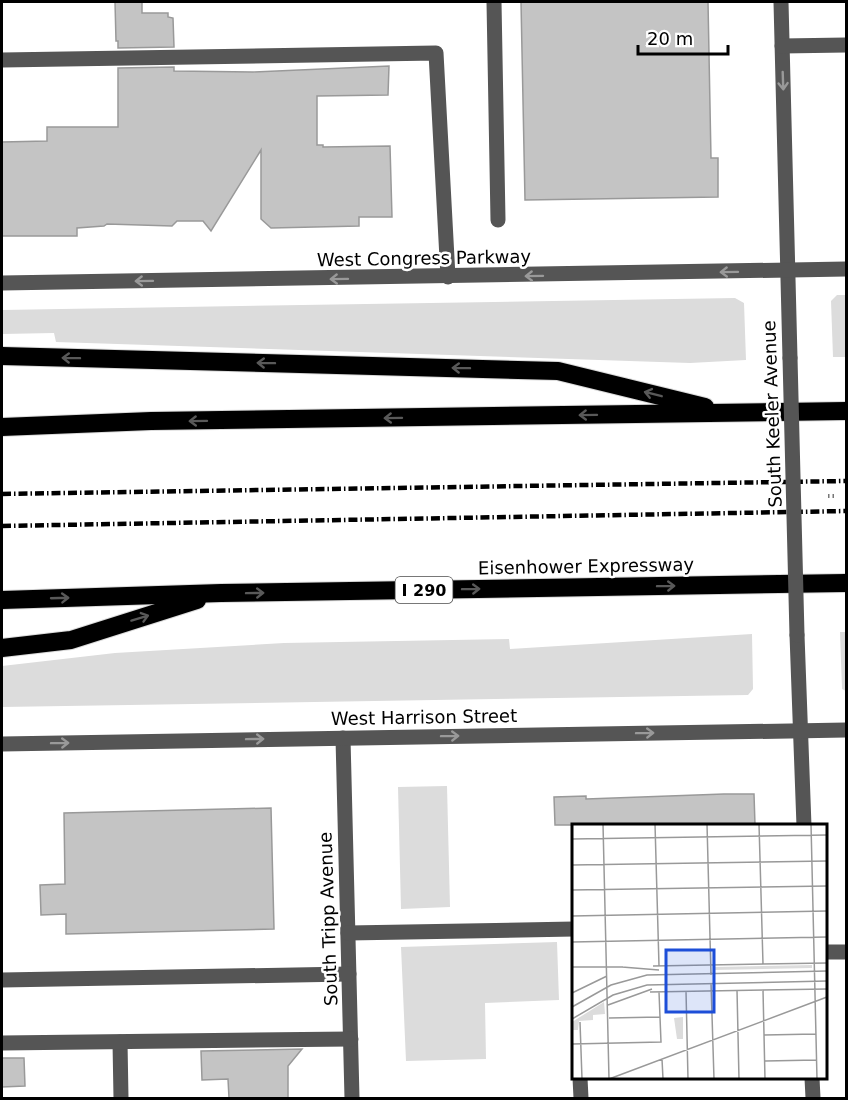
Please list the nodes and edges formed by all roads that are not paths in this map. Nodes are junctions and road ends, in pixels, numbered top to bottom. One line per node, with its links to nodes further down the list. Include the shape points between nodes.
1 (494, 2): 6 (street)
2 (781, 2): 4 (street, South Keeler Avenue)
3 (846, 45): 4 (street)
4 (782, 46): 8 (street, South Keeler Avenue, one-way to 8)
5 (2, 60): 9 (street, via 436,53)
6 (498, 220)
7 (846, 269): 8 (street, West Congress Parkway)
8 (788, 270): 9 (street, West Congress Parkway, one-way to 9); 20 (street, South Keeler Avenue, bridge)
9 (448, 277): 10 (street, West Congress Parkway, one-way to 10)
10 (2, 284)
11 (2, 356): 13 (highway, one-way to 11, via 558,371)
12 (846, 411): 13 (highway)
13 (730, 413): 14 (highway, one-way to 14, via 152,421)
14 (2, 427)
15 (846, 583): 16 (highway, Eisenhower Expressway / I 290, one-way to 15)
16 (220, 593): 17 (highway, Eisenhower Expressway / I 290, one-way to 16); 18 (highway, one-way to 16, via 71,640)
17 (2, 600)
18 (2, 648)
19 (846, 730): 20 (street, West Harrison Street)
20 (800, 731): 21 (street, West Harrison Street, one-way to 20); 23 (street, South Keeler Avenue)
21 (343, 738): 22 (street, West Harrison Street, one-way to 21); 25 (street, South Tripp Avenue)
22 (2, 744)
23 (804, 824)
24 (572, 929): 25 (street)
25 (348, 933): 28 (street, South Tripp Avenue)
26 (827, 952): 27 (street)
27 (846, 952)
28 (349, 974): 29 (street); 30 (street, South Tripp Avenue)
29 (2, 980)
30 (351, 1039): 31 (street); 36 (street, South Tripp Avenue)
31 (120, 1042): 32 (street); 35 (street)
32 (2, 1043)
33 (580, 1079): 37 (street)
34 (812, 1079): 38 (street)
35 (121, 1098)
36 (352, 1098)
37 (581, 1098)
38 (813, 1098)

